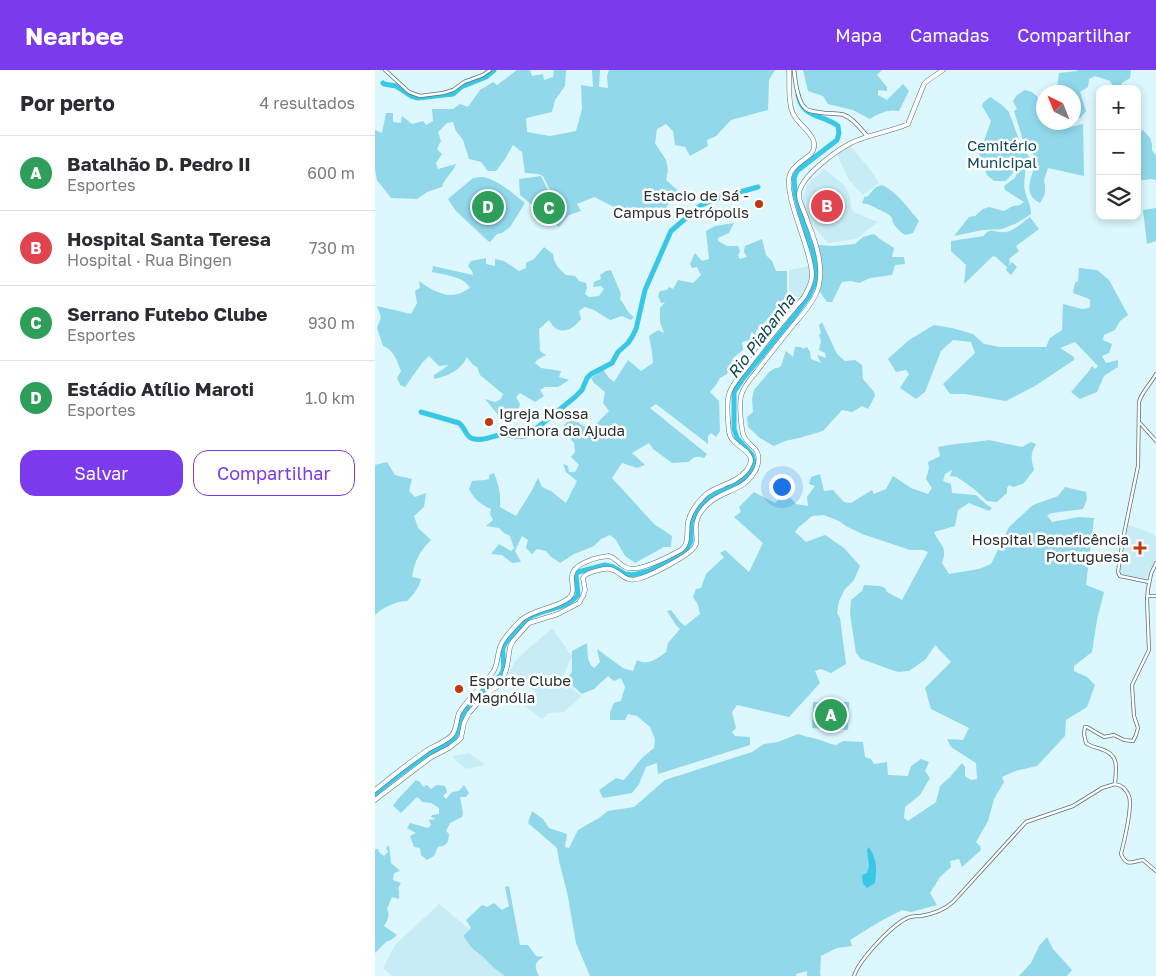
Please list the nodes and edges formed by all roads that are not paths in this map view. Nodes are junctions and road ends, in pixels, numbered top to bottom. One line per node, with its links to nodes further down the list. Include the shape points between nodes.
1 (385, 70): 2 (street, via 409,92 419,96 453,90)
2 (490, 70)
3 (789, 70): 11 (main road, via 790,102 795,117 811,135 815,146 814,151 792,171 789,187 812,277 804,297 730,392 730,436)
4 (794, 70): 6 (main road, via 803,107 813,112 847,116)
5 (943, 70): 6 (main road, via 923,84 908,124)
6 (867, 136): 10 (main road, via 833,154 806,178 800,189 799,197 815,240 820,267 819,284 812,302 743,391 743,433)
7 (1156, 374): 8 (street, via 1142,393)
8 (1139, 422): 9 (street); 15 (street, via 1138,472 1118,572 1119,575)
9 (1156, 441)
10 (750, 445): 11 (main road); 14 (main road, via 757,451 756,469 743,486 716,498 705,507 696,523 697,540 692,550 643,578 634,580)
11 (745, 451): 13 (main road, via 751,461 743,475 707,494 691,513 684,548 651,564)
12 (1156, 563): 15 (street)
13 (626, 568): 14 (main road); 19 (main road, via 609,556 576,568 572,574 570,597 527,616 501,643 494,670 460,712 455,731)
14 (620, 575): 21 (main road, via 608,568 586,574 583,578 585,590 579,603 529,623 511,644 501,682 469,713 458,742)
15 (1149, 582): 16 (street)
16 (1148, 596): 17 (street); 18 (street, via 1149,650 1132,685 1138,728 1135,738 1129,741 1115,735 1104,736 1086,726 1083,730 1086,743 1111,753 1116,761)
17 (1156, 596)
18 (1115, 784): 23 (street, via 1124,788 1130,800 1121,854 1130,863 1143,860); 24 (street, via 1073,806 1026,822 953,902 945,909 900,922 868,953)
19 (381, 785): 20 (main road); 21 (main road)
20 (375, 790)
21 (387, 791): 22 (main road)
22 (375, 800)
23 (1156, 872)
24 (854, 976)

